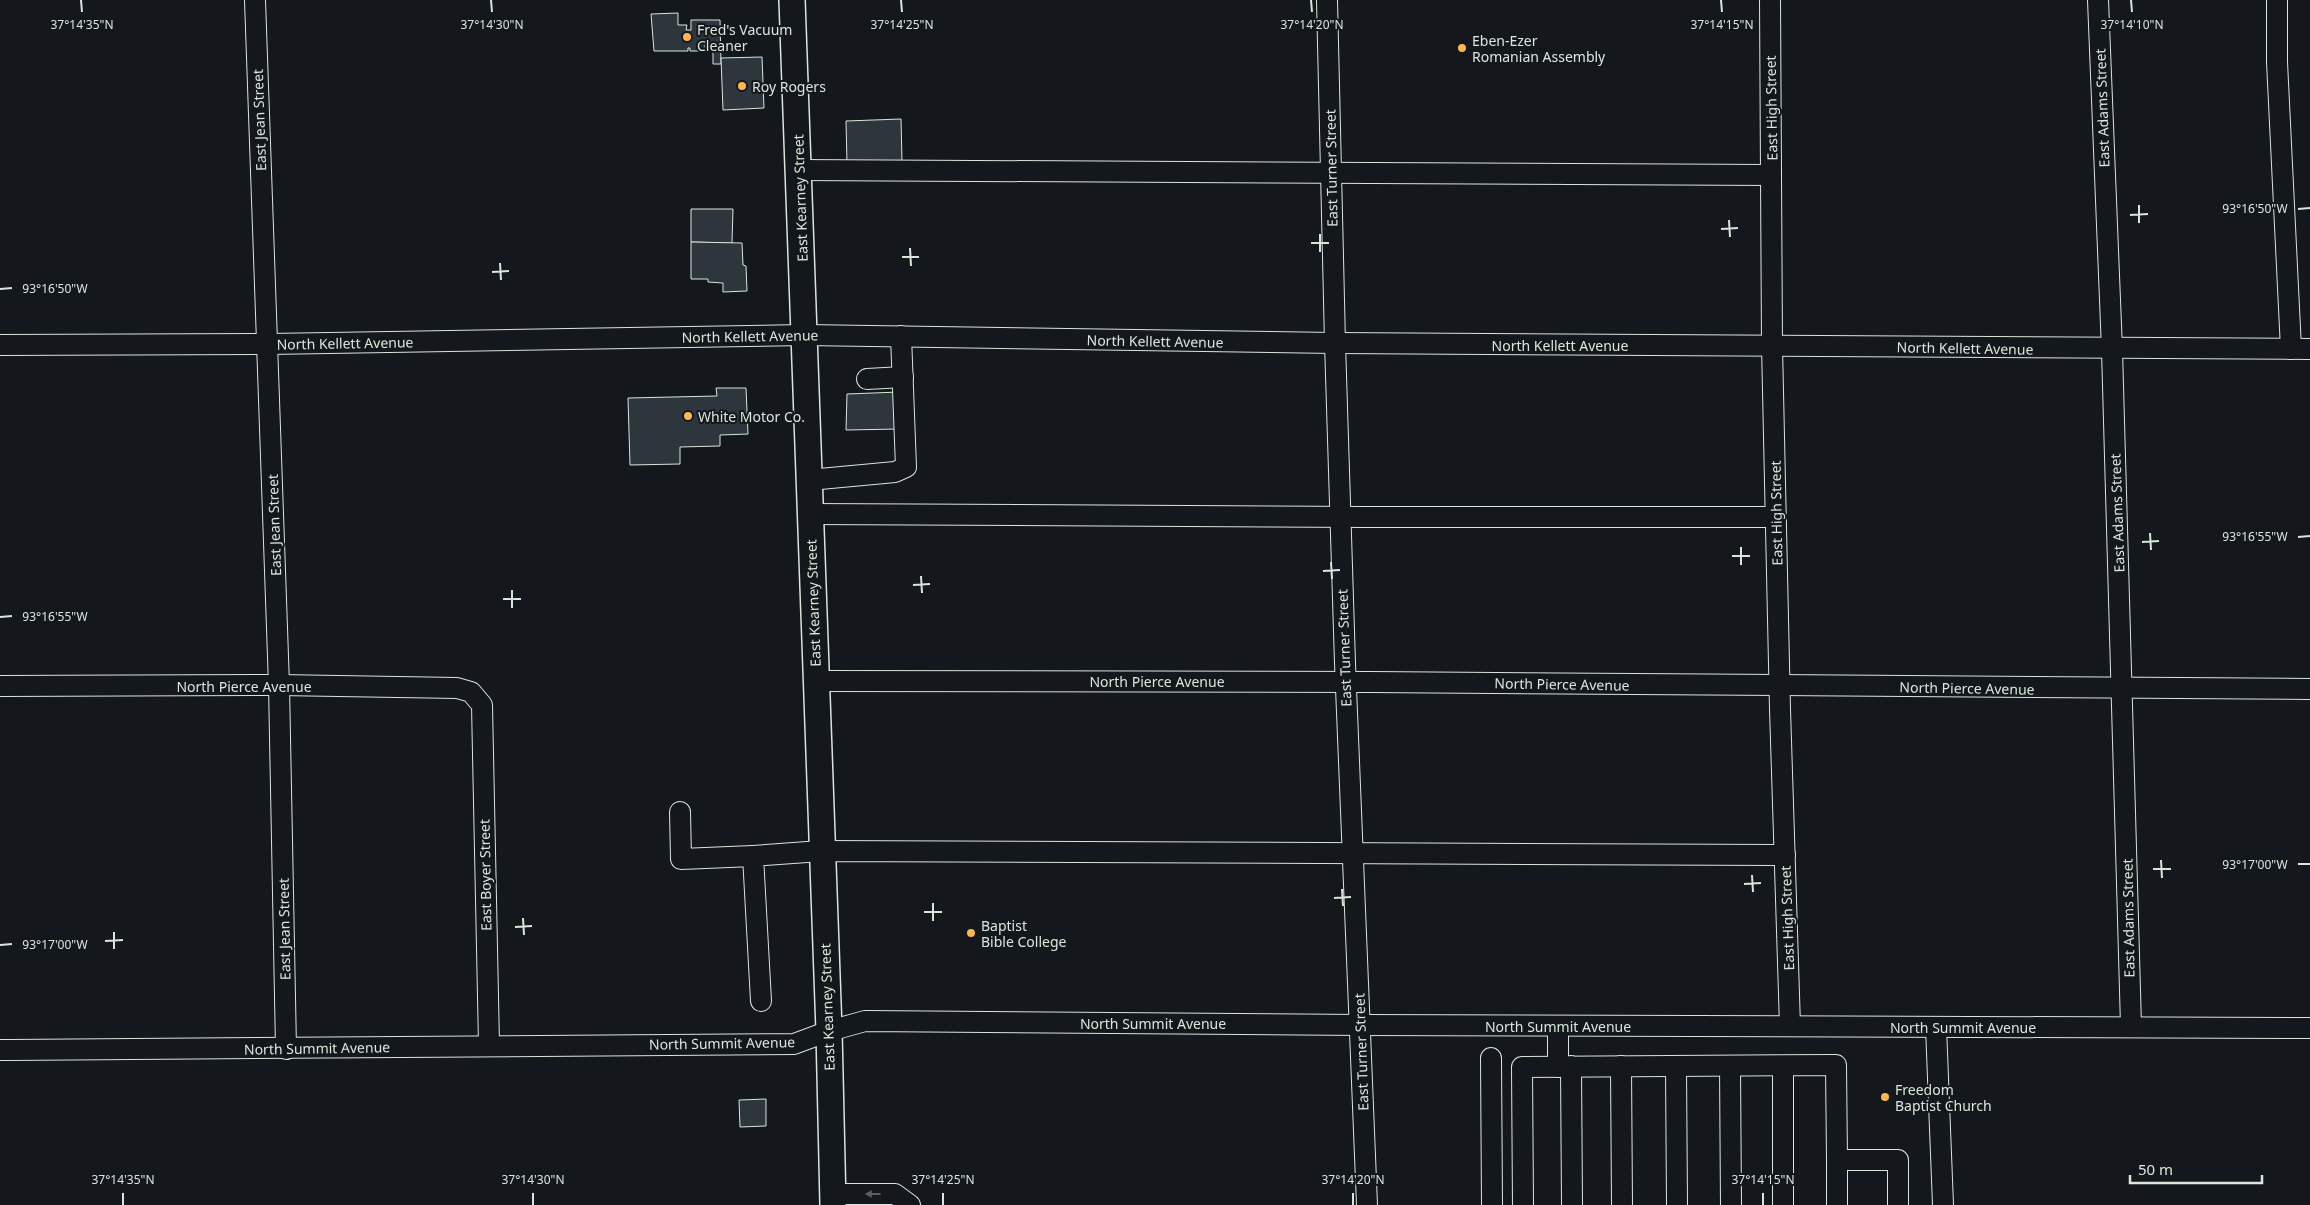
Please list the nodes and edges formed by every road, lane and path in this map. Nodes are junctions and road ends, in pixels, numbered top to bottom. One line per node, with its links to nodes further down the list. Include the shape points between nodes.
1 (255, 0): 13 (street, East Jean Street)
2 (792, 0): 7 (main road, East Kearney Street)
3 (1327, 0): 8 (street, East Turner Street)
4 (1770, 0): 9 (street, East High Street)
5 (2098, 0): 17 (street, East Adams Street)
6 (2277, 0): 16 (street, via 2278,81)
7 (798, 170): 8 (street); 10 (main road, East Kearney Street)
8 (1331, 173): 9 (street); 12 (street, East Turner Street)
9 (1771, 175): 15 (street, East High Street)
10 (805, 335): 11 (street, North Kellett Avenue); 13 (street, North Kellett Avenue); 20 (main road, East Kearney Street)
11 (901, 336): 12 (street, North Kellett Avenue); 18 (street)
12 (1334, 343): 15 (street, North Kellett Avenue); 22 (street, East Turner Street)
13 (268, 344): 14 (street, North Kellett Avenue); 26 (street, East Jean Street)
14 (0, 345)
15 (1772, 346): 17 (street, North Kellett Avenue); 23 (street, East High Street)
16 (2300, 349): 17 (street, North Kellett Avenue)
17 (2112, 350): 29 (street, East Adams Street)
18 (904, 377): 19 (street); 20 (street, via 906,467 895,472)
19 (867, 379)
20 (809, 480): 21 (main road, East Kearney Street)
21 (810, 514): 22 (street); 24 (main road, East Kearney Street)
22 (1340, 517): 23 (street); 25 (street, East Turner Street)
23 (1776, 517): 28 (street, East High Street)
24 (815, 681): 25 (street, North Pierce Avenue); 33 (main road, East Kearney Street)
25 (1345, 682): 28 (street, North Pierce Avenue); 34 (street, East Turner Street)
26 (279, 685): 27 (street, North Pierce Avenue); 31 (street, North Pierce Avenue, via 457,688 471,692); 46 (street, East Jean Street)
27 (0, 686)
28 (1780, 686): 29 (street, North Pierce Avenue); 35 (street, East High Street)
29 (2122, 689): 30 (street, North Pierce Avenue); 41 (street, East Adams Street)
30 (2310, 689)
31 (482, 705): 45 (street, East Boyer Street)
32 (680, 812): 36 (street, via 682,859)
33 (821, 851): 34 (street); 36 (street); 44 (main road, East Kearney Street)
34 (1353, 854): 35 (street); 38 (street, East Turner Street)
35 (1785, 855): 40 (street, East High Street)
36 (753, 856): 37 (street)
37 (761, 1001)
38 (1361, 1025): 39 (street, North Summit Avenue); 44 (street, North Summit Avenue, via 865,1021); 57 (street, East Turner Street)
39 (1558, 1026): 40 (street, North Summit Avenue); 49 (street)
40 (1790, 1026): 42 (street, North Summit Avenue)
41 (2131, 1026): 42 (street, North Summit Avenue); 43 (street, North Summit Avenue)
42 (1936, 1028): 67 (street)
43 (2310, 1028)
44 (829, 1030): 45 (street, North Summit Avenue, via 794,1044); 55 (main road, East Kearney Street)
45 (489, 1045): 46 (street, North Summit Avenue)
46 (286, 1049): 47 (street, North Summit Avenue)
47 (0, 1050)
48 (1491, 1058): 58 (street)
49 (1565, 1066): 50 (street); 59 (street, via 1522,1067); 60 (street)
50 (1621, 1066): 51 (street); 61 (street)
51 (1676, 1066): 52 (street); 62 (street)
52 (1730, 1066): 53 (street); 63 (street)
53 (1782, 1066): 54 (street, via 1836,1065); 64 (street)
54 (1837, 1160): 65 (street); 66 (street, via 1898,1160)
55 (833, 1200): 56 (street, one-way to 55, via 895,1194)
56 (910, 1205)
57 (1367, 1205)
58 (1492, 1205)
59 (1523, 1205)
60 (1572, 1205)
61 (1622, 1205)
62 (1677, 1205)
63 (1731, 1205)
64 (1783, 1205)
65 (1837, 1205)
66 (1898, 1205)
67 (1943, 1205)

